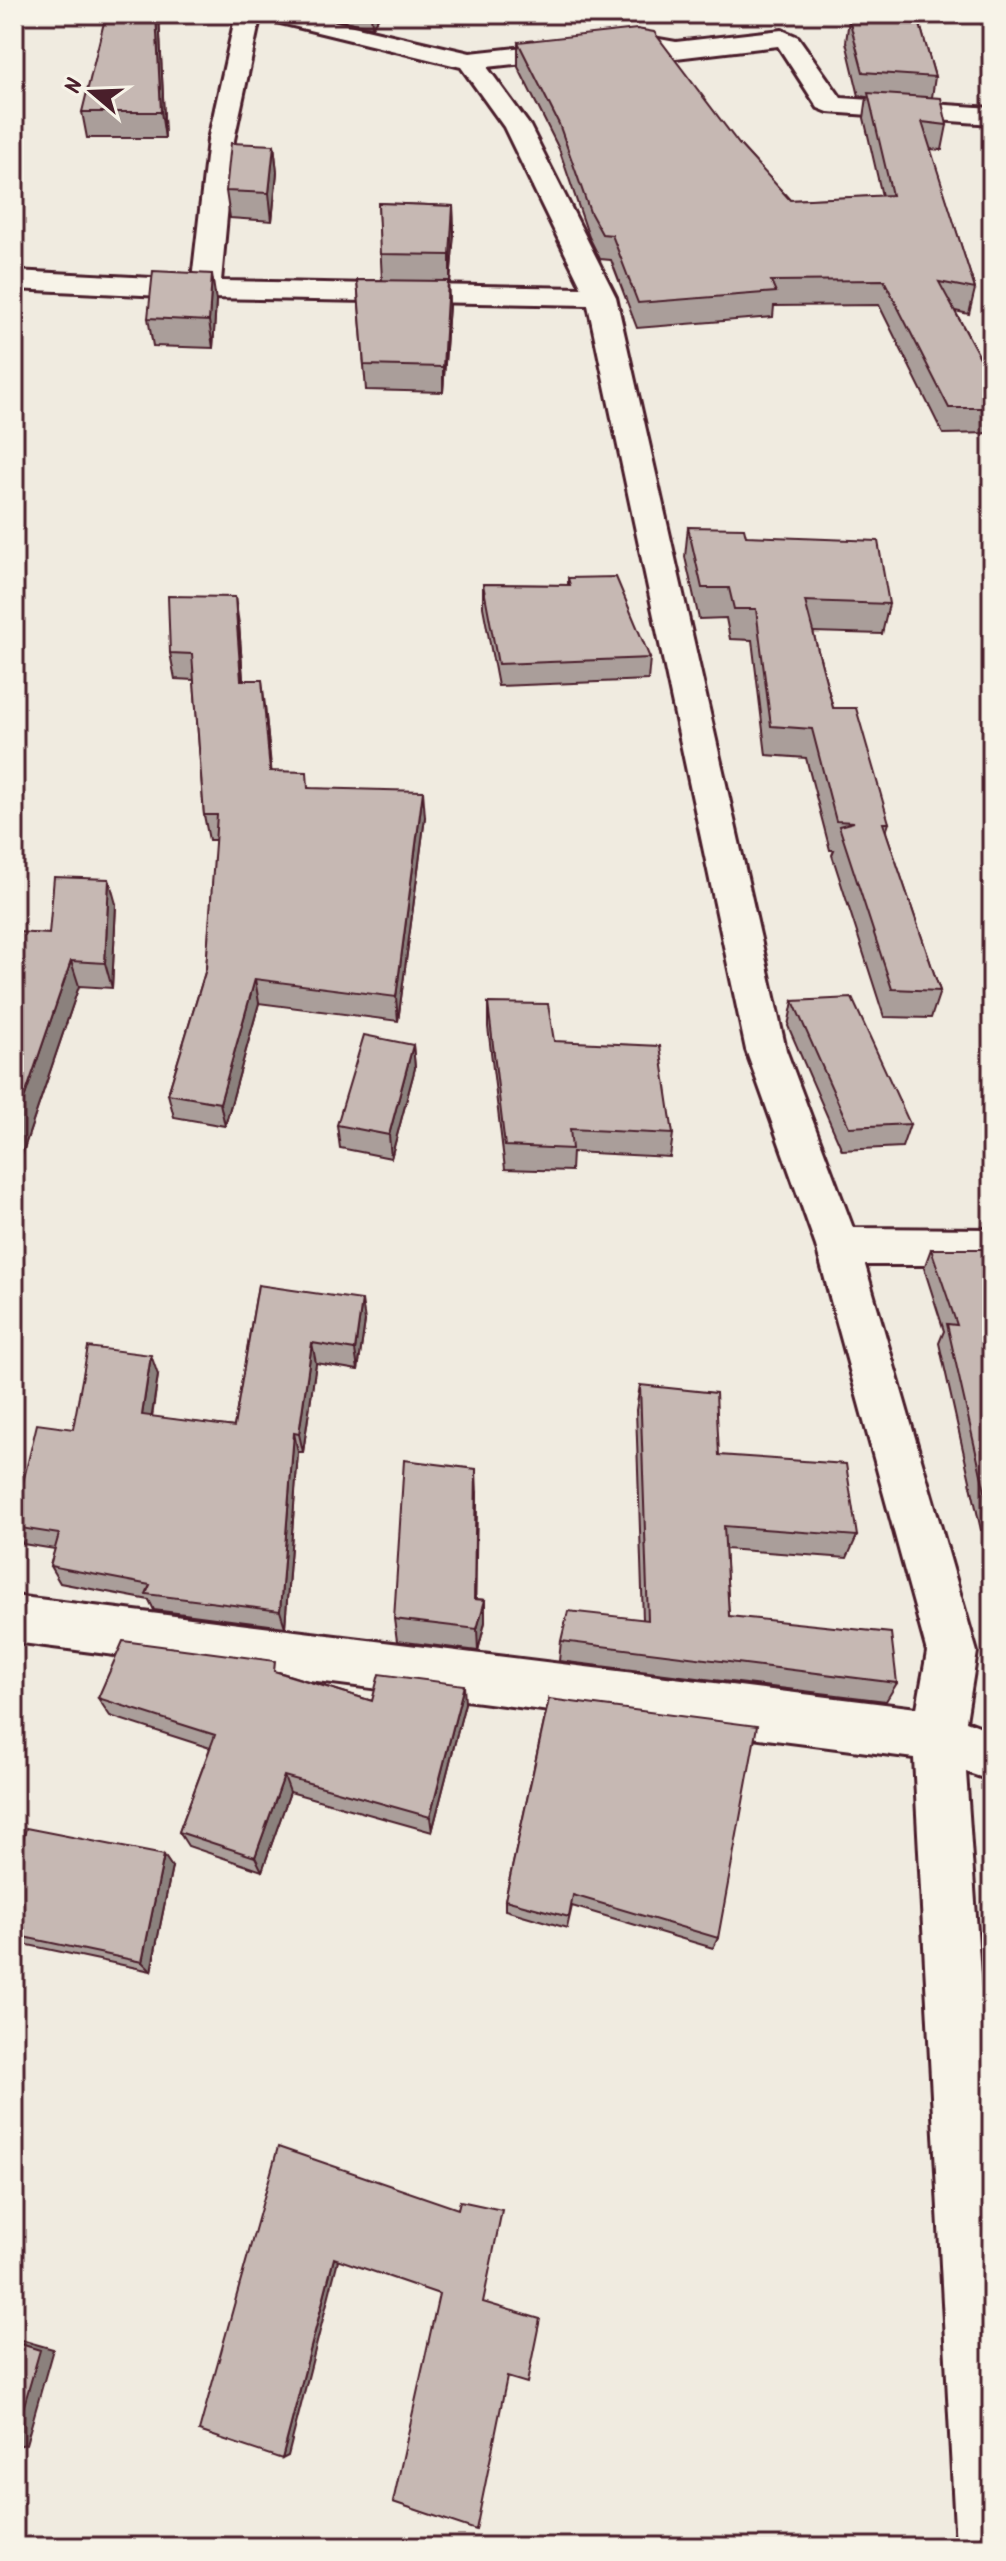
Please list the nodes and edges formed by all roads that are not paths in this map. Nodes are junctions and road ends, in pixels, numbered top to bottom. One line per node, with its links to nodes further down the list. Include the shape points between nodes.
1 (248, 14): 6 (street, via 221,140)
2 (269, 14): 3 (street)
3 (470, 61): 4 (street, via 636,43 676,50 772,37 789,42 827,102 837,106); 7 (street, via 517,126)
4 (992, 116)
5 (14, 280): 6 (street)
6 (206, 289): 7 (street)
7 (601, 297): 8 (street, via 766,1050)
8 (838, 1246): 9 (street); 11 (street, via 952,1652)
9 (992, 1247)
10 (14, 1619): 11 (street)
11 (938, 1736): 12 (street); 13 (street)
12 (992, 1756)
13 (988, 2547)

